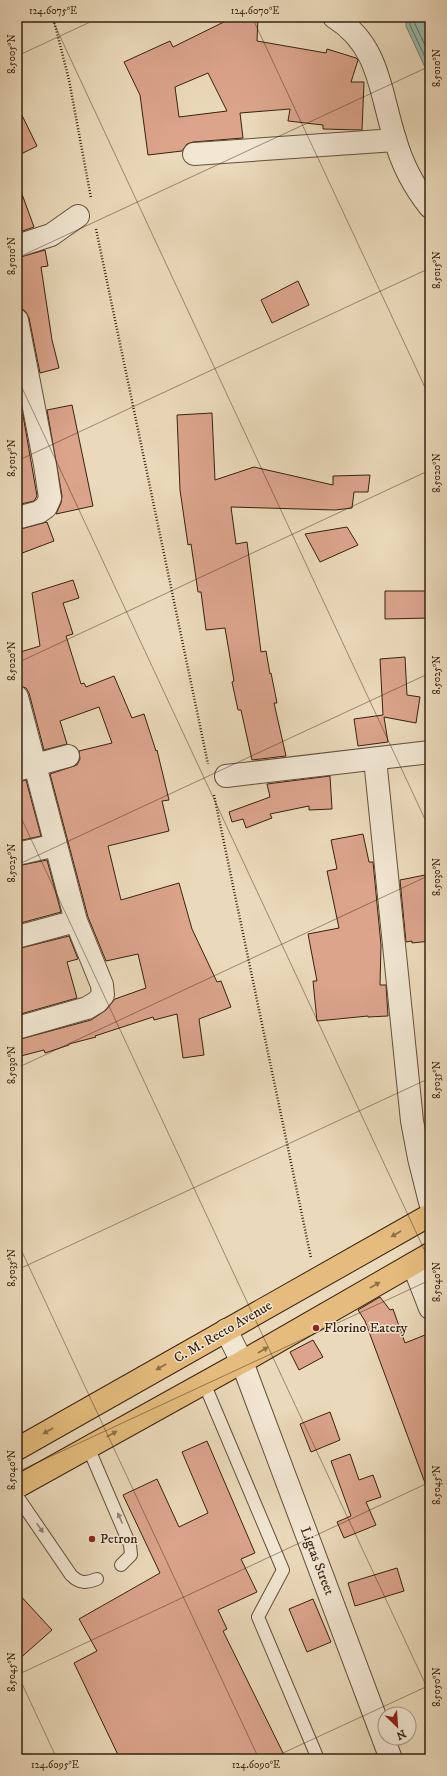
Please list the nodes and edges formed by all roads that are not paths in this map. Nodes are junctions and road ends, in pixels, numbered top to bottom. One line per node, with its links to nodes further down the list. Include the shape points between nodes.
1 (334, 17): 2 (street, via 361,40 371,56)
2 (395, 140): 3 (street); 4 (street, via 418,192)
3 (194, 154)
4 (430, 207)
5 (88, 214): 6 (street, via 51,235)
6 (17, 246)
7 (17, 320): 8 (street, via 50,498 46,507 39,512)
8 (17, 518)
9 (17, 697): 13 (street)
10 (430, 752): 12 (street)
11 (68, 756): 13 (street)
12 (375, 759): 14 (street); 20 (street, via 412,1121)
13 (26, 767): 15 (street)
14 (217, 780)
15 (56, 845): 16 (street); 17 (street)
16 (17, 854)
17 (76, 921): 18 (street); 19 (street, via 102,985 103,994 97,1002 87,1008)
18 (17, 938)
19 (17, 1028)
20 (430, 1202)
21 (430, 1215): 24 (highway, C. M. Recto Avenue, one-way to 24)
22 (421, 1259): 23 (street); 25 (highway, one-way to 22)
23 (430, 1308)
24 (226, 1330): 25 (street, Ligtas Street); 28 (highway, C. M. Recto Avenue, one-way to 28)
25 (242, 1362): 26 (highway); 34 (street, Ligtas Street)
26 (204, 1383): 27 (highway, one-way to 26); 33 (lane, via 283,1570 258,1617)
27 (88, 1447): 29 (highway); 31 (lane, one-way to 27, via 131,1555 130,1545)
28 (17, 1449)
29 (17, 1487)
30 (17, 1496): 32 (lane, one-way to 32, via 71,1575 86,1583)
31 (121, 1565)
32 (97, 1579)
33 (318, 1759)
34 (391, 1759)

